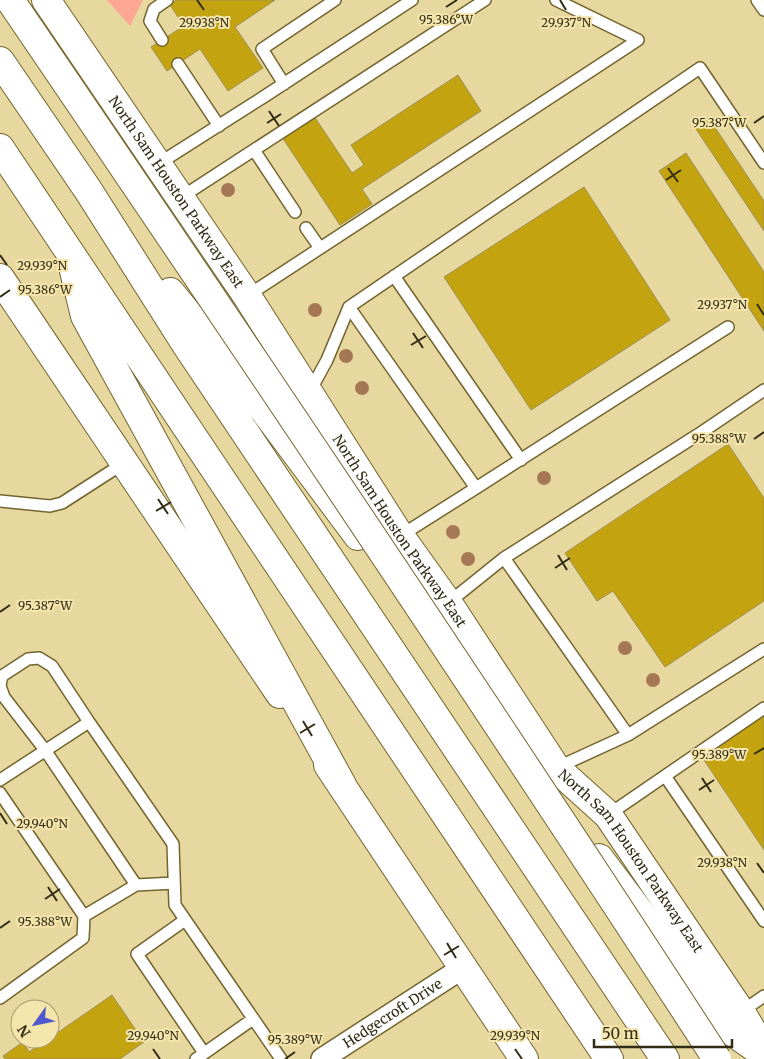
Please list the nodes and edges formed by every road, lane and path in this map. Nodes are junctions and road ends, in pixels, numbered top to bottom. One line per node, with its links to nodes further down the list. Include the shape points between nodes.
1 (10, 0): 68 (main road, bridge, via 597,873)
2 (46, 0): 18 (main road, North Sam Houston Parkway East)
3 (167, 0): 10 (lane, via 154,9 150,21)
4 (335, 0): 13 (lane, via 262,48)
5 (412, 0): 13 (lane)
6 (485, 0): 16 (lane)
7 (556, 0): 23 (lane, via 638,40)
8 (757, 0): 9 (lane)
9 (764, 10)
10 (162, 40)
11 (0, 62): 19 (main road)
12 (178, 64): 14 (lane)
13 (284, 84): 14 (lane)
14 (218, 126): 18 (lane)
15 (0, 148): 24 (main road)
16 (254, 150): 20 (lane); 21 (lane)
17 (764, 163): 25 (lane, via 700,68)
18 (158, 164): 20 (main road, North Sam Houston Parkway East)
19 (88, 190): 61 (main road, via 234,370 727,1028); 67 (main road, via 187,346)
20 (180, 198): 27 (main road, North Sam Houston Parkway East)
21 (295, 212)
22 (306, 228): 23 (lane)
23 (320, 248): 27 (lane)
24 (69, 252): 48 (main road, via 85,316); 66 (main road)
25 (394, 276): 28 (lane); 32 (lane)
26 (0, 278): 33 (main road)
27 (246, 296): 31 (main road, North Sam Houston Parkway East)
28 (349, 307): 31 (lane); 34 (lane)
29 (728, 327): 32 (lane)
30 (764, 390): 37 (lane)
31 (309, 393): 36 (main road, North Sam Houston Parkway East)
32 (521, 460): 34 (lane)
33 (124, 463): 35 (lane, via 62,503 50,506); 48 (main road)
34 (476, 488): 36 (lane)
35 (0, 501)
36 (400, 536): 38 (main road, North Sam Houston Parkway East)
37 (504, 558): 38 (lane); 43 (lane)
38 (448, 603): 45 (main road, North Sam Houston Parkway East)
39 (764, 649): 43 (lane)
40 (0, 686): 42 (lane, via 2,676 28,659 39,658 52,666); 44 (lane, via 4,697)
41 (764, 708): 46 (lane)
42 (89, 722): 44 (lane); 51 (lane, via 173,844)
43 (628, 735): 45 (lane)
44 (45, 750): 47 (lane); 52 (lane)
45 (556, 768): 50 (main road, North Sam Houston Parkway East)
46 (665, 776): 50 (lane); 55 (lane)
47 (0, 780)
48 (342, 785): 56 (main road)
49 (0, 793): 53 (lane)
50 (608, 816): 59 (main road, North Sam Houston Parkway East)
51 (174, 882): 52 (lane); 54 (lane, via 175,905)
52 (136, 885): 53 (lane)
53 (84, 916): 58 (lane, via 83,938)
54 (185, 920): 60 (lane); 62 (lane, via 137,954)
55 (764, 921)
56 (464, 967): 64 (street, Hedgecroft Drive); 65 (main road)
57 (764, 996): 59 (lane)
58 (0, 998)
59 (741, 1012): 61 (main road, North Sam Houston Parkway East)
60 (253, 1019): 62 (lane); 63 (lane)
61 (764, 1053)
62 (200, 1056)
63 (281, 1059)
64 (322, 1059)
65 (524, 1059)
66 (609, 1059)
67 (665, 1059)
68 (717, 1059)

